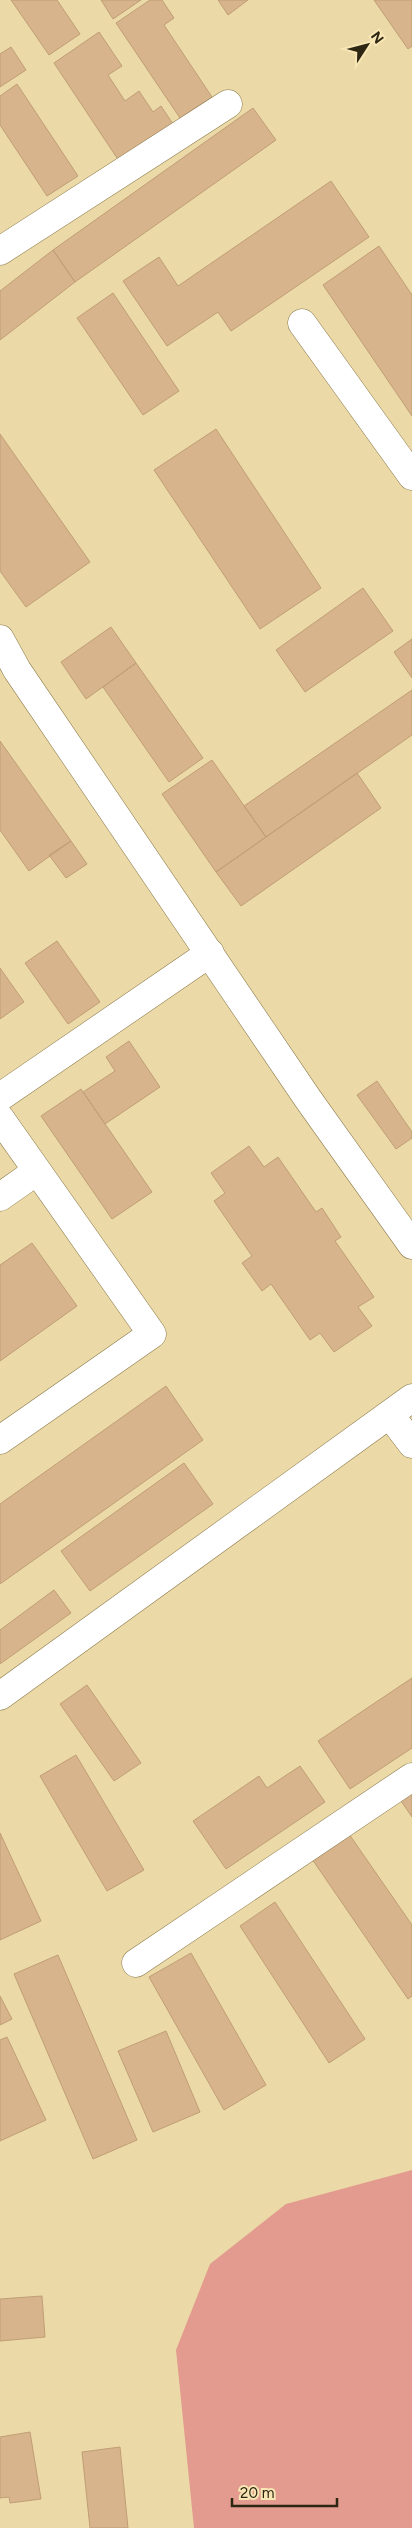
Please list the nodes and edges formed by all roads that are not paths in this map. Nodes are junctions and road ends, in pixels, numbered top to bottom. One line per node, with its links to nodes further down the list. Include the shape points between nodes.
1 (228, 104): 2 (street)
2 (0, 251)
3 (302, 323): 4 (street)
4 (412, 476)
5 (0, 639): 6 (street, via 17,670)
6 (210, 953): 7 (street); 11 (street)
7 (0, 1097)
8 (0, 1118): 9 (street)
9 (37, 1171): 10 (street); 14 (street, via 152,1334)
10 (0, 1197)
11 (412, 1245)
12 (412, 1398): 13 (street)
13 (390, 1414): 15 (street); 16 (street)
14 (0, 1440)
15 (412, 1444)
16 (0, 1696)
17 (412, 1777): 18 (street)
18 (136, 1963)

